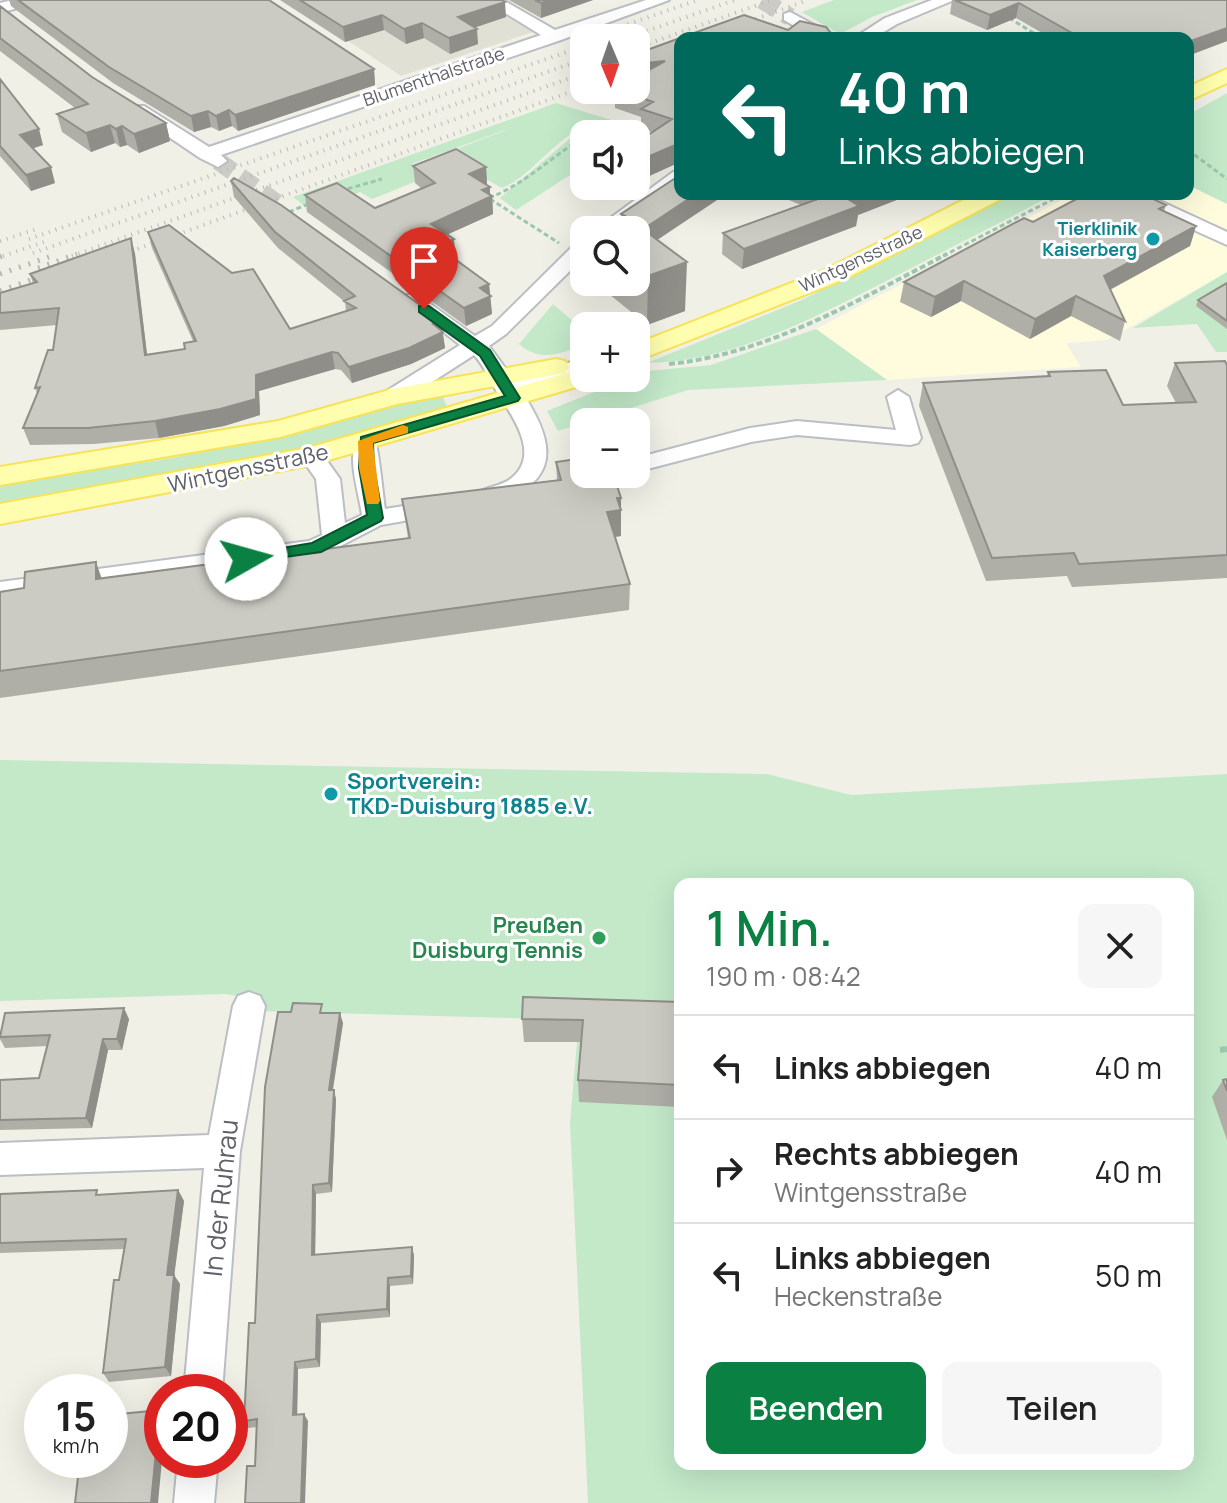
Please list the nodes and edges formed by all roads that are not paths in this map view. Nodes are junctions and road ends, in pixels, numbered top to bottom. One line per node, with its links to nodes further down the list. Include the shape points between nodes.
1 (29, 0): 5 (street)
2 (492, 0): 10 (street)
3 (661, 0): 10 (street, Blumenthalstraße)
4 (946, 0): 9 (street)
5 (0, 7): 7 (street)
6 (790, 17): 8 (street)
7 (19, 22)
8 (816, 32)
9 (872, 32)
10 (555, 37): 13 (street, Blumenthalstraße)
11 (379, 75): 13 (street)
12 (1227, 75): 14 (main road)
13 (400, 89): 15 (street, Blumenthalstraße, via 212,158)
14 (1194, 92)
15 (118, 97)
16 (674, 180): 19 (street)
17 (981, 200): 24 (main road, Wintgensstraße, via 836,274)
18 (1143, 200): 20 (street)
19 (624, 216)
20 (1227, 239)
21 (570, 260): 23 (street, via 517,316)
22 (399, 291): 23 (street)
23 (476, 345): 27 (street); 28 (street)
24 (650, 358)
25 (570, 367): 27 (main road, Wintgensstraße)
26 (570, 378): 27 (main road, Wintgensstraße)
27 (506, 388): 28 (main road, Wintgensstraße); 30 (main road, Wintgensstraße); 33 (street, via 536,443)
28 (393, 397): 35 (main road, Wintgensstraße, via 280,429)
29 (898, 397): 32 (street, via 910,438 797,428)
30 (366, 441): 31 (main road, Wintgensstraße); 37 (street)
31 (312, 456): 36 (main road, Wintgensstraße); 38 (street, via 328,479)
32 (650, 461)
33 (534, 466): 34 (street); 37 (street, via 517,485 475,503)
34 (559, 466)
35 (0, 476)
36 (0, 514)
37 (375, 518): 38 (street)
38 (335, 538): 39 (street, via 291,553)
39 (0, 591)
40 (249, 1006): 41 (street, In der Ruhrau)
41 (223, 1151): 42 (street); 43 (street, In der Ruhrau)
42 (0, 1159)
43 (204, 1374)
44 (196, 1478): 45 (street)
45 (194, 1503)

